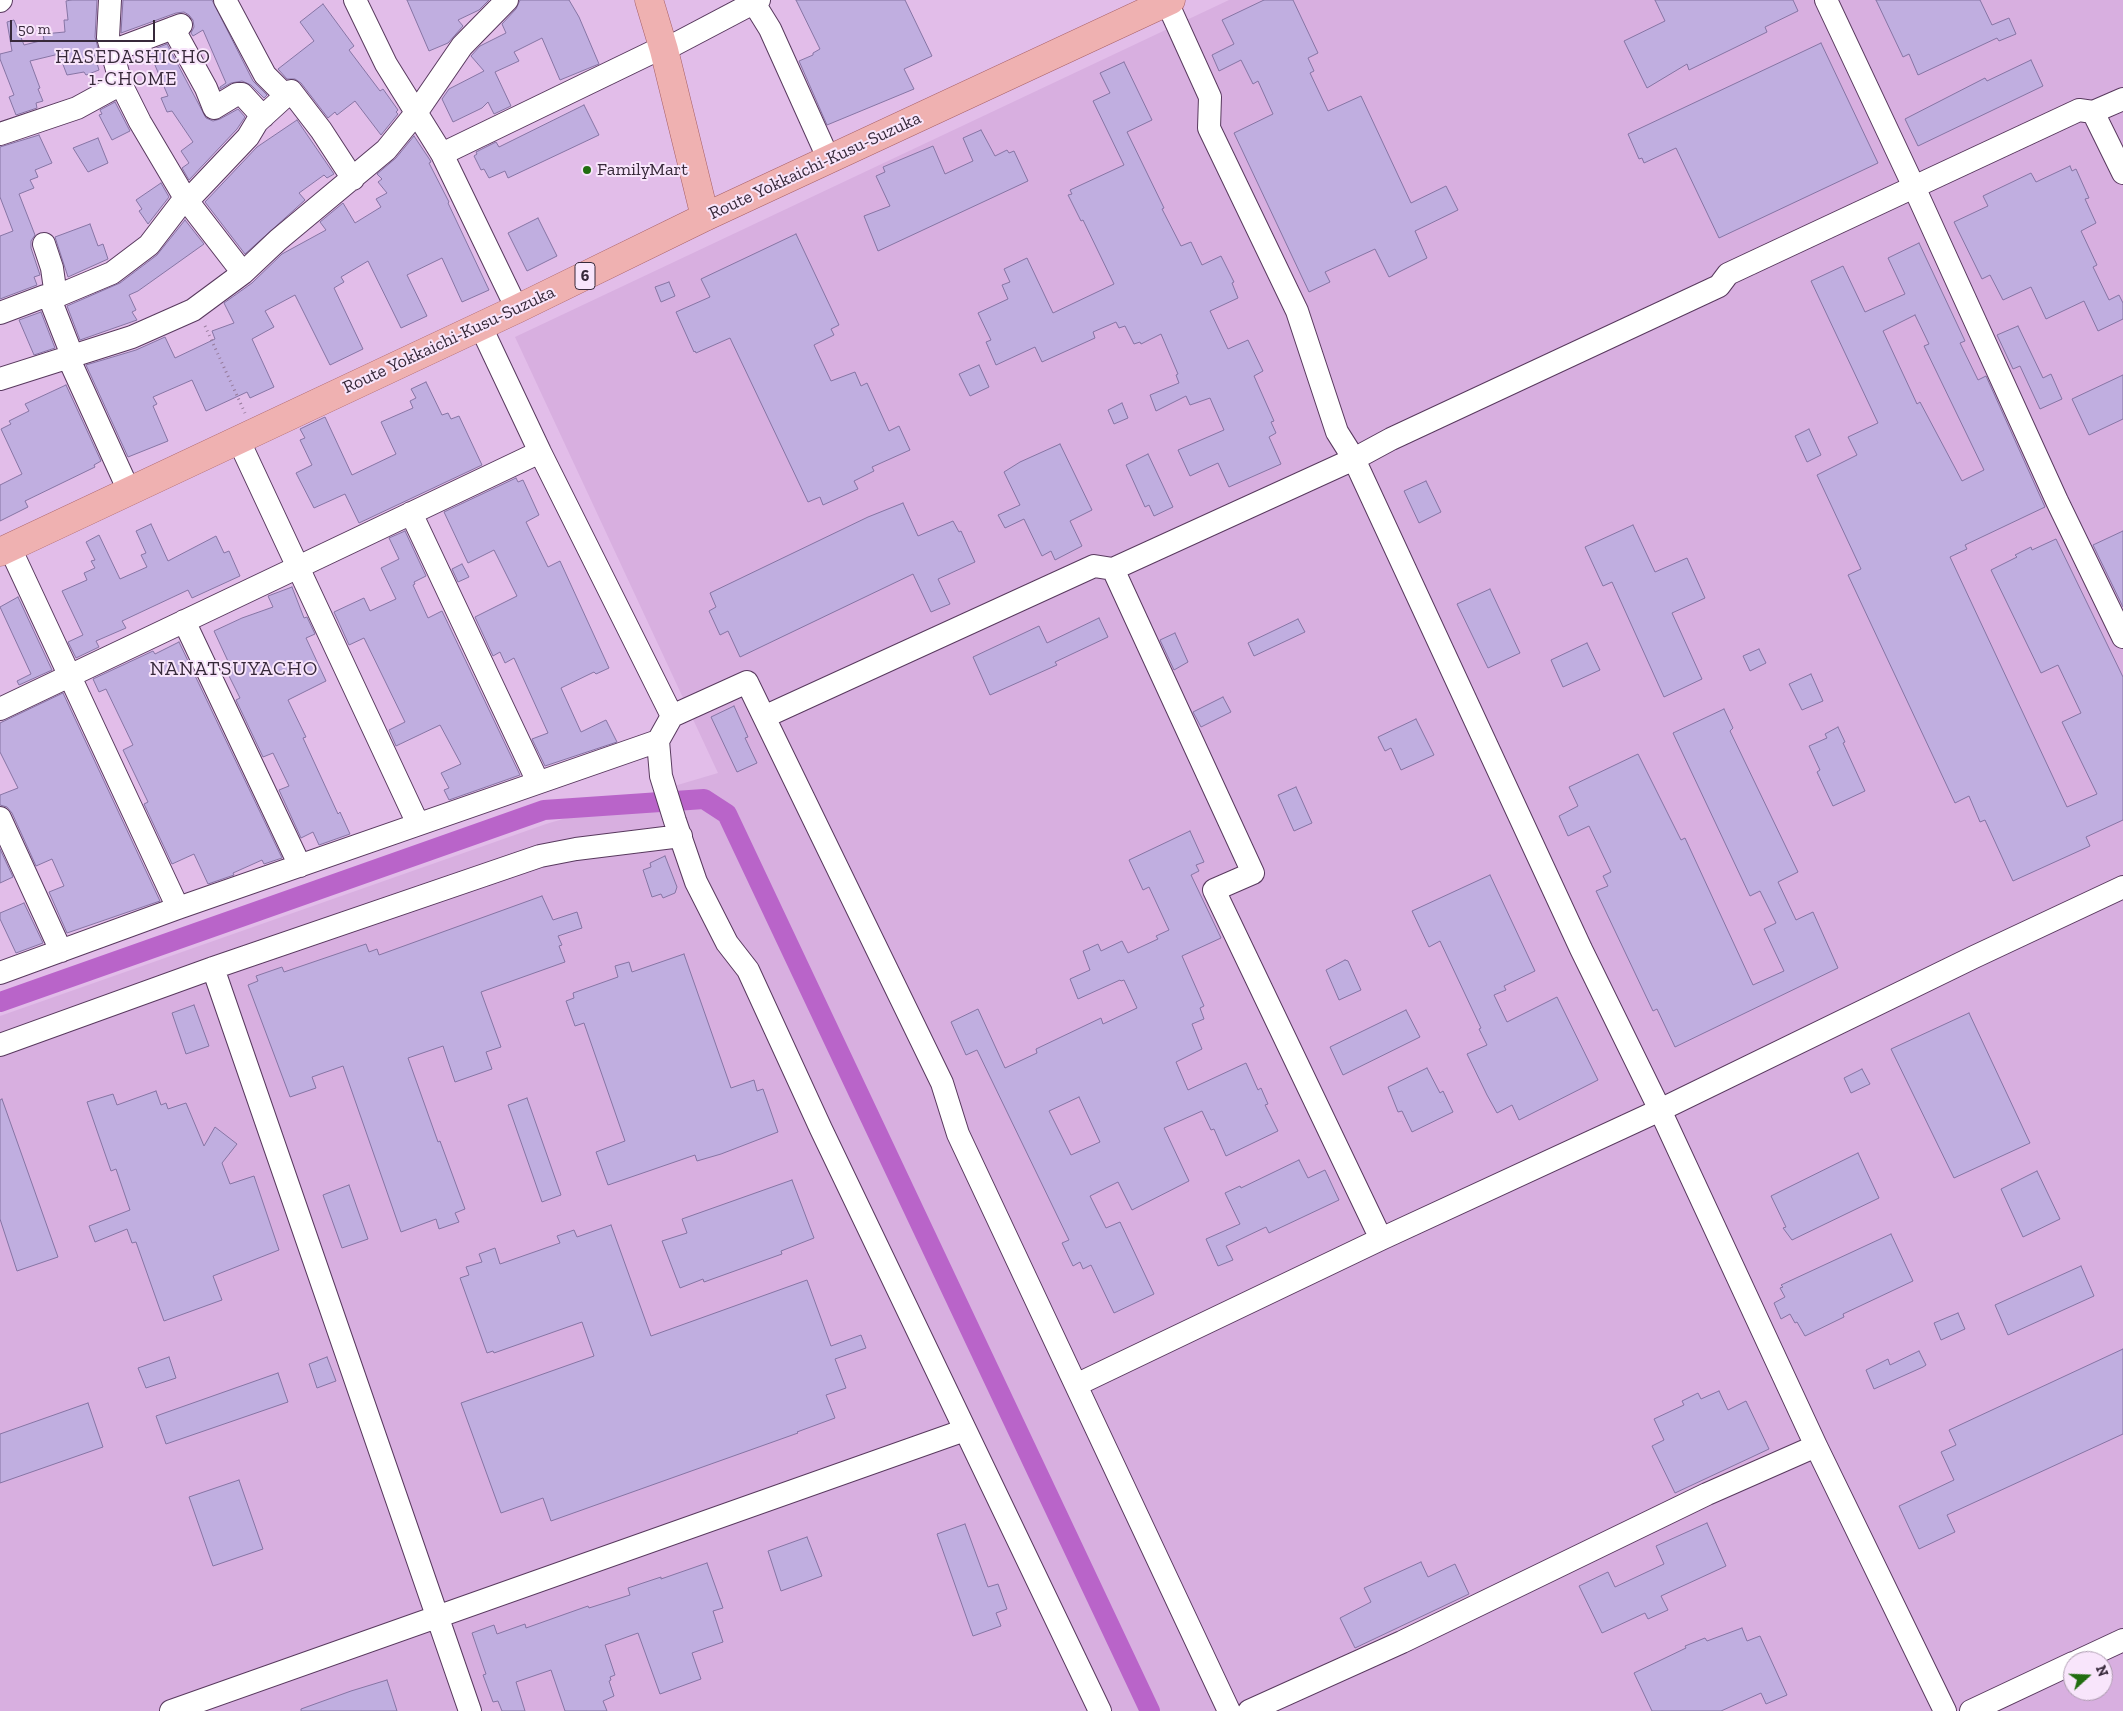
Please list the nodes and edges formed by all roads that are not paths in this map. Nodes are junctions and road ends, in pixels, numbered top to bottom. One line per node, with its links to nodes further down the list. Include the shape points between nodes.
1 (110, 0): 10 (street, via 108,37)
2 (225, 0): 12 (street, via 265,75)
3 (356, 0): 15 (street, via 386,64)
4 (648, 0): 9 (main road)
5 (1826, 0): 22 (street)
6 (755, 1): 9 (street); 19 (street)
7 (1168, 1): 19 (main road, Route Yokkaichi-Kusu-Suzuka / 6); 35 (street, via 1210,97 1209,128 1297,311 1337,432)
8 (500, 3): 15 (street, via 462,46)
9 (664, 49): 18 (street); 24 (main road)
10 (112, 51): 11 (street); 16 (street, via 177,27 214,108 242,94)
11 (121, 84): 17 (street, via 77,108); 23 (street, via 149,139)
12 (286, 96): 16 (street); 21 (street, via 291,91)
13 (2123, 99): 14 (street)
14 (2093, 112): 20 (street); 22 (street, via 2080,110)
15 (416, 113): 18 (street); 21 (street, via 386,150)
16 (263, 117): 23 (street, via 194,194)
17 (0, 134)
18 (442, 154): 28 (street)
19 (829, 160): 24 (main road, Route Yokkaichi-Kusu-Suzuka / 6)
20 (2123, 174)
21 (353, 179): 26 (street)
22 (1914, 187): 35 (street, via 1728,274 1719,286); 42 (street, via 2057,501)
23 (185, 198): 26 (street); 27 (street, via 148,245 133,257 98,280)
24 (705, 217): 28 (main road, Route Yokkaichi-Kusu-Suzuka / 6)
25 (44, 244): 27 (street, via 52,268)
26 (243, 273): 31 (street, via 196,307 132,337)
27 (50, 297): 29 (street); 31 (street)
28 (518, 309): 30 (main road, Route Yokkaichi-Kusu-Suzuka / 6)
29 (0, 313)
30 (480, 325): 33 (main road, Route Yokkaichi-Kusu-Suzuka / 6); 34 (street)
31 (70, 356): 32 (street); 36 (street)
32 (1, 375)
33 (246, 436): 36 (main road, Route Yokkaichi-Kusu-Suzuka / 6); 39 (street)
34 (540, 452): 37 (street); 45 (street)
35 (1354, 459): 40 (street); 59 (street, via 1581,949)
36 (129, 491): 38 (main road, Route Yokkaichi-Kusu-Suzuka / 6)
37 (410, 513): 39 (street); 48 (street)
38 (5, 550): 43 (street)
39 (297, 567): 41 (street); 50 (street)
40 (1113, 569): 46 (street, via 1094,566); 60 (street, via 1253,873 1214,890)
41 (184, 621): 43 (street); 52 (street)
42 (2123, 637)
43 (70, 676): 44 (street); 54 (street)
44 (0, 709)
45 (672, 716): 46 (street, via 747,682); 47 (street)
46 (764, 717): 61 (street, via 942,1083 958,1134)
47 (658, 741): 48 (street); 51 (street, via 661,776)
48 (538, 782): 50 (street)
49 (0, 818): 55 (street)
50 (418, 824): 52 (street)
51 (678, 829): 56 (street, via 540,856); 62 (street, via 696,882 727,943 748,970)
52 (300, 866): 54 (street)
53 (2123, 887): 59 (street)
54 (178, 908): 55 (street)
55 (61, 951): 57 (street)
56 (213, 968): 58 (street); 64 (street)
57 (0, 973)
58 (0, 1046)
59 (1660, 1110): 60 (street); 63 (street)
60 (1381, 1239): 61 (street)
61 (1076, 1385): 71 (street)
62 (965, 1430): 64 (street); 70 (street)
63 (1816, 1446): 72 (street, via 1707,1494 1402,1642); 73 (street)
64 (437, 1617): 68 (street); 69 (street)
65 (2123, 1640): 66 (street)
66 (2099, 1651)
67 (2063, 1668): 74 (street)
68 (171, 1711)
69 (470, 1711)
70 (1100, 1711)
71 (1229, 1711)
72 (1248, 1711)
73 (1945, 1711)
74 (1971, 1711)

